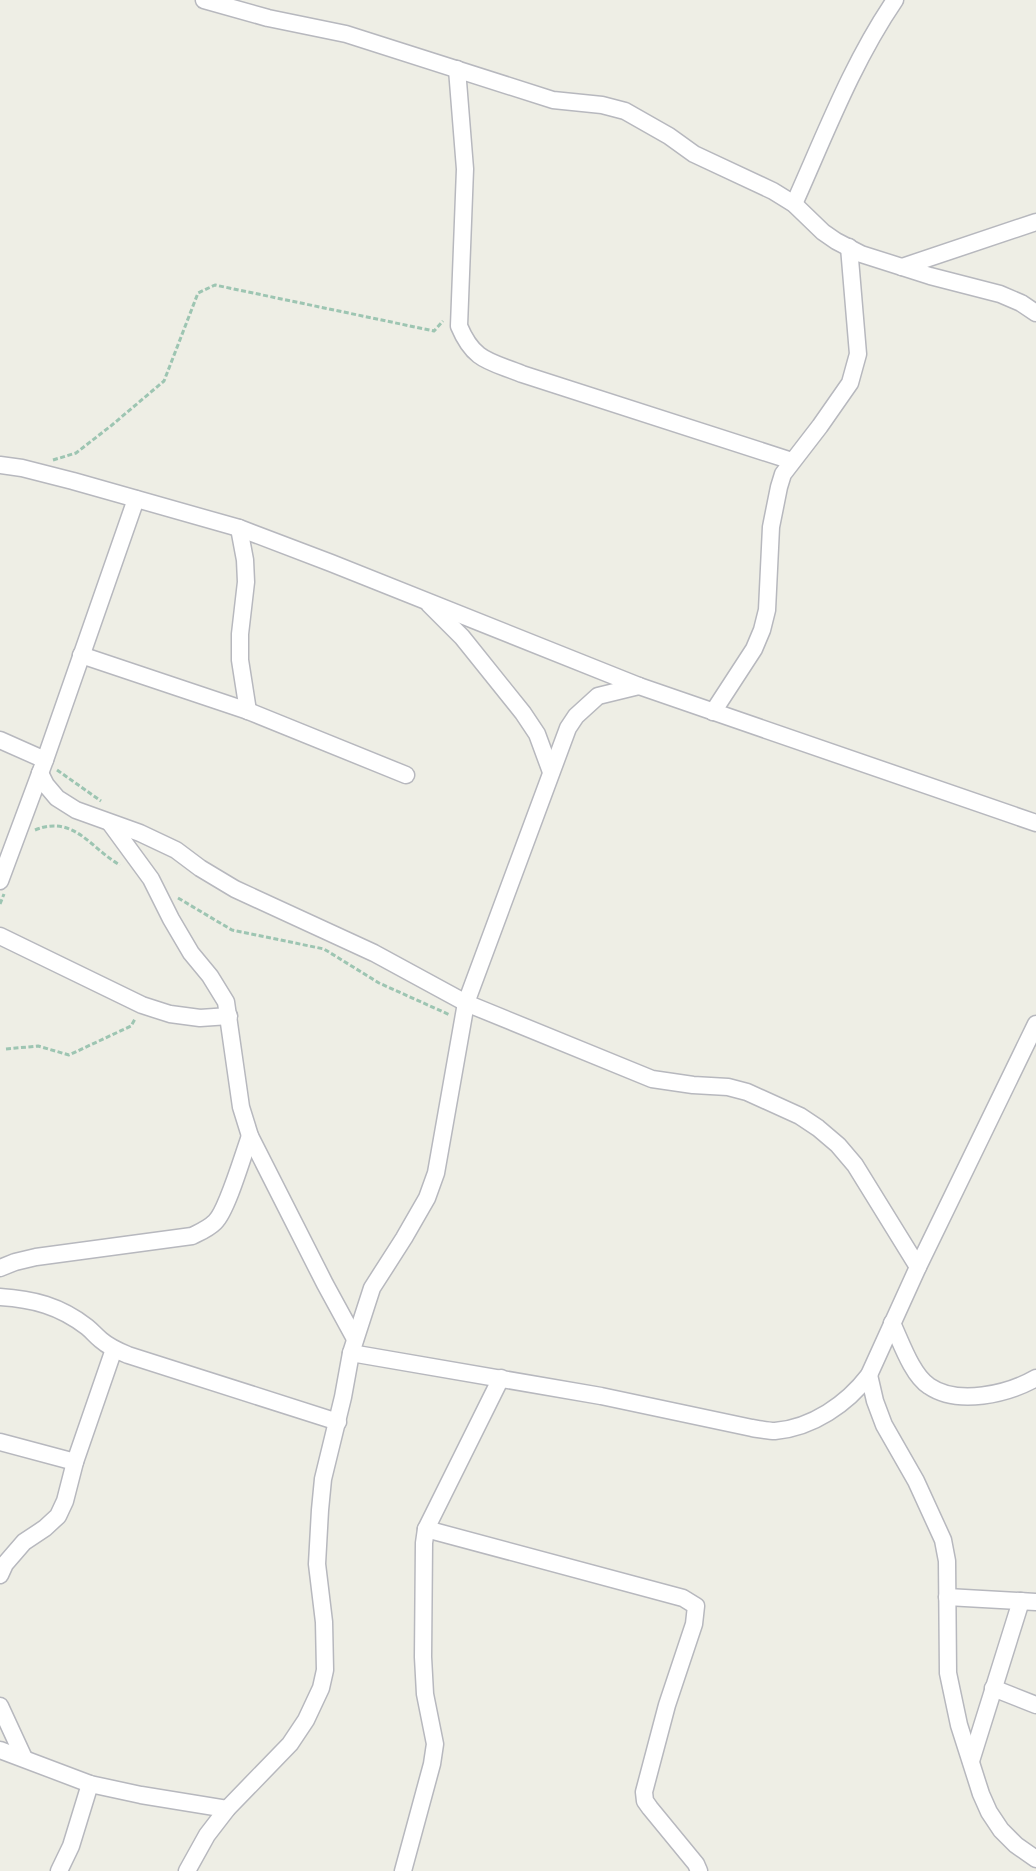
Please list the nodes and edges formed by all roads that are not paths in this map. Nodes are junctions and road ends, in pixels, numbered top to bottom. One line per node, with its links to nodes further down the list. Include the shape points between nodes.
1 (204, 0): 3 (street, via 268,18 346,34)
2 (895, 0): 4 (street, via 874,30 855,68)
3 (457, 69): 4 (street, via 552,100 625,111 662,131 694,154 757,182); 9 (street, via 465,168 459,326 466,343 480,358 522,374)
4 (794, 204): 6 (street, via 823,232)
5 (1036, 222): 7 (street)
6 (849, 247): 7 (street); 9 (street, via 858,354 855,369 850,384)
7 (902, 267): 8 (street, via 1000,294)
8 (1036, 314)
9 (792, 461): 17 (street, via 783,474 771,526 767,610 762,630 754,649)
10 (0, 465): 11 (street)
11 (136, 499): 12 (street); 14 (street)
12 (239, 528): 13 (street); 16 (street, via 246,582 240,660)
13 (424, 599): 15 (street); 20 (street, via 462,637 524,713 537,734)
14 (81, 655): 16 (street); 19 (street)
15 (639, 686): 17 (street); 20 (street, via 598,696 587,705 568,728)
16 (248, 711): 21 (street)
17 (713, 712): 23 (street)
18 (0, 740): 19 (street)
19 (42, 767): 22 (street, via 46,785 57,798 76,810); 24 (street)
20 (551, 772): 26 (street)
21 (406, 775)
22 (110, 823): 26 (street, via 176,850 234,889 374,953); 27 (street, via 151,879 191,952 226,1002)
23 (1036, 823)
24 (0, 881)
25 (0, 936): 27 (street, via 142,1005 170,1014 200,1018)
26 (466, 1003): 30 (street, via 652,1079 728,1087 800,1116 838,1145 855,1165); 34 (street, via 436,1174 427,1198 372,1288)
27 (229, 1016): 29 (street, via 241,1107)
28 (1036, 1024): 30 (street)
29 (250, 1136): 31 (street, via 226,1203 217,1221 207,1230 192,1236 36,1257); 34 (street)
30 (918, 1267): 33 (street)
31 (0, 1268)
32 (0, 1297): 35 (street, via 39,1302 58,1309 87,1326)
33 (892, 1323): 36 (street); 38 (street, via 920,1377 943,1393 974,1397 998,1393)
34 (353, 1346): 37 (street); 39 (street)
35 (114, 1349): 39 (street); 41 (street)
36 (869, 1375): 37 (street, via 844,1402 821,1417 774,1431); 44 (street, via 884,1425 916,1481 943,1540 947,1561)
37 (501, 1378): 42 (street)
38 (1036, 1378)
39 (338, 1422): 53 (street, via 323,1479 317,1564 324,1622 325,1670 321,1688 290,1744)
40 (0, 1442): 41 (street)
41 (76, 1462): 43 (street, via 58,1516 24,1542)
42 (426, 1529): 57 (street, via 423,1657 425,1694 435,1744); 58 (street, via 682,1598 696,1606 694,1624 667,1705 644,1792 645,1801)
43 (0, 1575)
44 (947, 1597): 45 (street); 51 (street, via 948,1673 959,1725)
45 (1028, 1602): 46 (street)
46 (993, 1688): 47 (street); 51 (street)
47 (1036, 1705)
48 (0, 1706): 50 (street)
49 (0, 1750): 50 (street)
50 (24, 1758): 52 (street)
51 (971, 1761): 54 (street, via 989,1812 1001,1830)
52 (90, 1784): 53 (street); 55 (street, via 71,1846)
53 (227, 1809): 56 (street, via 206,1835)
54 (1036, 1859)
55 (59, 1871)
56 (187, 1871)
57 (403, 1871)
58 (700, 1871)

